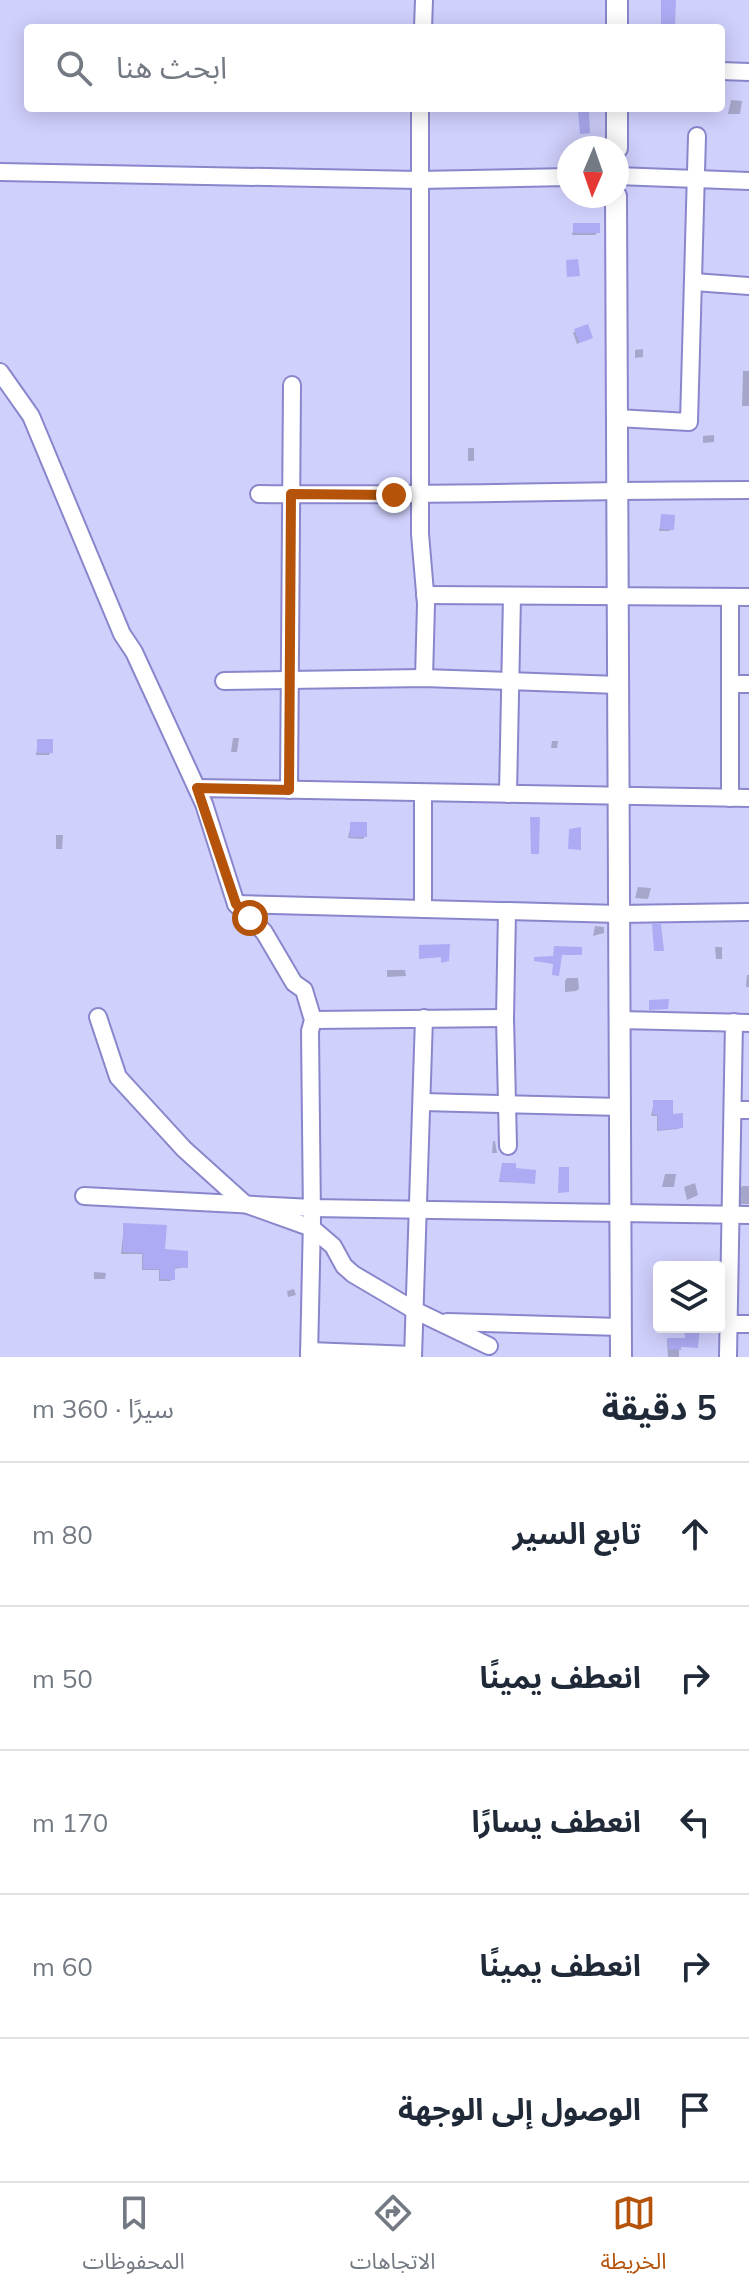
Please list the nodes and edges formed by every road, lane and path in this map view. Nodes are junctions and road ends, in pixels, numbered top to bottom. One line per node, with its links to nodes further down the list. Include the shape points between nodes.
1 (424, 0): 3 (street)
2 (617, 0): 4 (main road)
3 (423, 24)
4 (617, 24)
5 (725, 71): 6 (street)
6 (749, 72)
7 (420, 112): 15 (street)
8 (617, 112): 9 (main road)
9 (617, 136)
10 (697, 136): 14 (street)
11 (0, 172): 15 (street)
12 (629, 176): 14 (street)
13 (557, 177): 15 (street)
14 (696, 179): 16 (street); 18 (street)
15 (418, 180): 27 (street)
16 (749, 181)
17 (616, 208): 22 (main road)
18 (694, 282): 19 (street); 22 (street, via 689,422)
19 (749, 286)
20 (0, 372): 40 (street, via 31,416 122,634)
21 (292, 385): 26 (street)
22 (617, 418): 23 (main road)
23 (617, 490): 24 (street); 27 (street); 30 (main road)
24 (749, 490)
25 (259, 494): 26 (street)
26 (291, 494): 27 (street); 34 (street)
27 (420, 495): 28 (street)
28 (425, 595): 29 (street); 33 (street)
29 (512, 596): 30 (street); 36 (street)
30 (618, 597): 31 (street); 39 (main road)
31 (730, 597): 32 (street); 37 (street)
32 (749, 597)
33 (424, 678): 34 (street); 36 (street)
34 (292, 680): 35 (street); 41 (street)
35 (224, 681)
36 (511, 681): 39 (street); 43 (street)
37 (730, 684): 38 (street); 45 (street)
38 (749, 684)
39 (618, 685): 44 (main road)
40 (197, 788): 41 (street); 47 (street)
41 (289, 790): 42 (street)
42 (423, 793): 43 (street); 48 (street)
43 (508, 794): 44 (street)
44 (619, 797): 45 (street); 51 (main road)
45 (730, 798): 46 (street)
46 (749, 798)
47 (236, 904): 48 (street); 55 (street, via 264,932 294,983 304,990)
48 (423, 909): 49 (street)
49 (507, 911): 51 (street); 54 (street)
50 (749, 912): 51 (street)
51 (619, 914): 56 (main road)
52 (98, 1017): 64 (street, via 118,1077 184,1149)
53 (424, 1018): 54 (street); 55 (street); 58 (street)
54 (505, 1018): 59 (street)
55 (313, 1020): 65 (street)
56 (620, 1020): 57 (street); 60 (main road)
57 (742, 1022): 61 (street)
58 (422, 1102): 59 (street); 66 (street)
59 (509, 1104): 60 (street); 62 (street)
60 (621, 1107): 67 (main road)
61 (741, 1110): 68 (street)
62 (508, 1146)
63 (84, 1196): 64 (street)
64 (245, 1204): 65 (street); 70 (street)
65 (312, 1208): 66 (street); 70 (street)
66 (418, 1210): 67 (street); 71 (street)
67 (622, 1212): 68 (street); 76 (main road)
68 (731, 1214): 69 (street); 74 (street)
69 (749, 1215)
70 (312, 1228): 71 (street, via 353,1274); 78 (street)
71 (414, 1316): 72 (street); 79 (street)
72 (437, 1322): 73 (street); 77 (street)
73 (492, 1323): 76 (street); 77 (street)
74 (730, 1324): 75 (street); 80 (street)
75 (749, 1324)
76 (621, 1327): 81 (main road)
77 (493, 1351)
78 (309, 1354): 79 (street)
79 (413, 1356)
80 (728, 1356)
81 (621, 1357)

